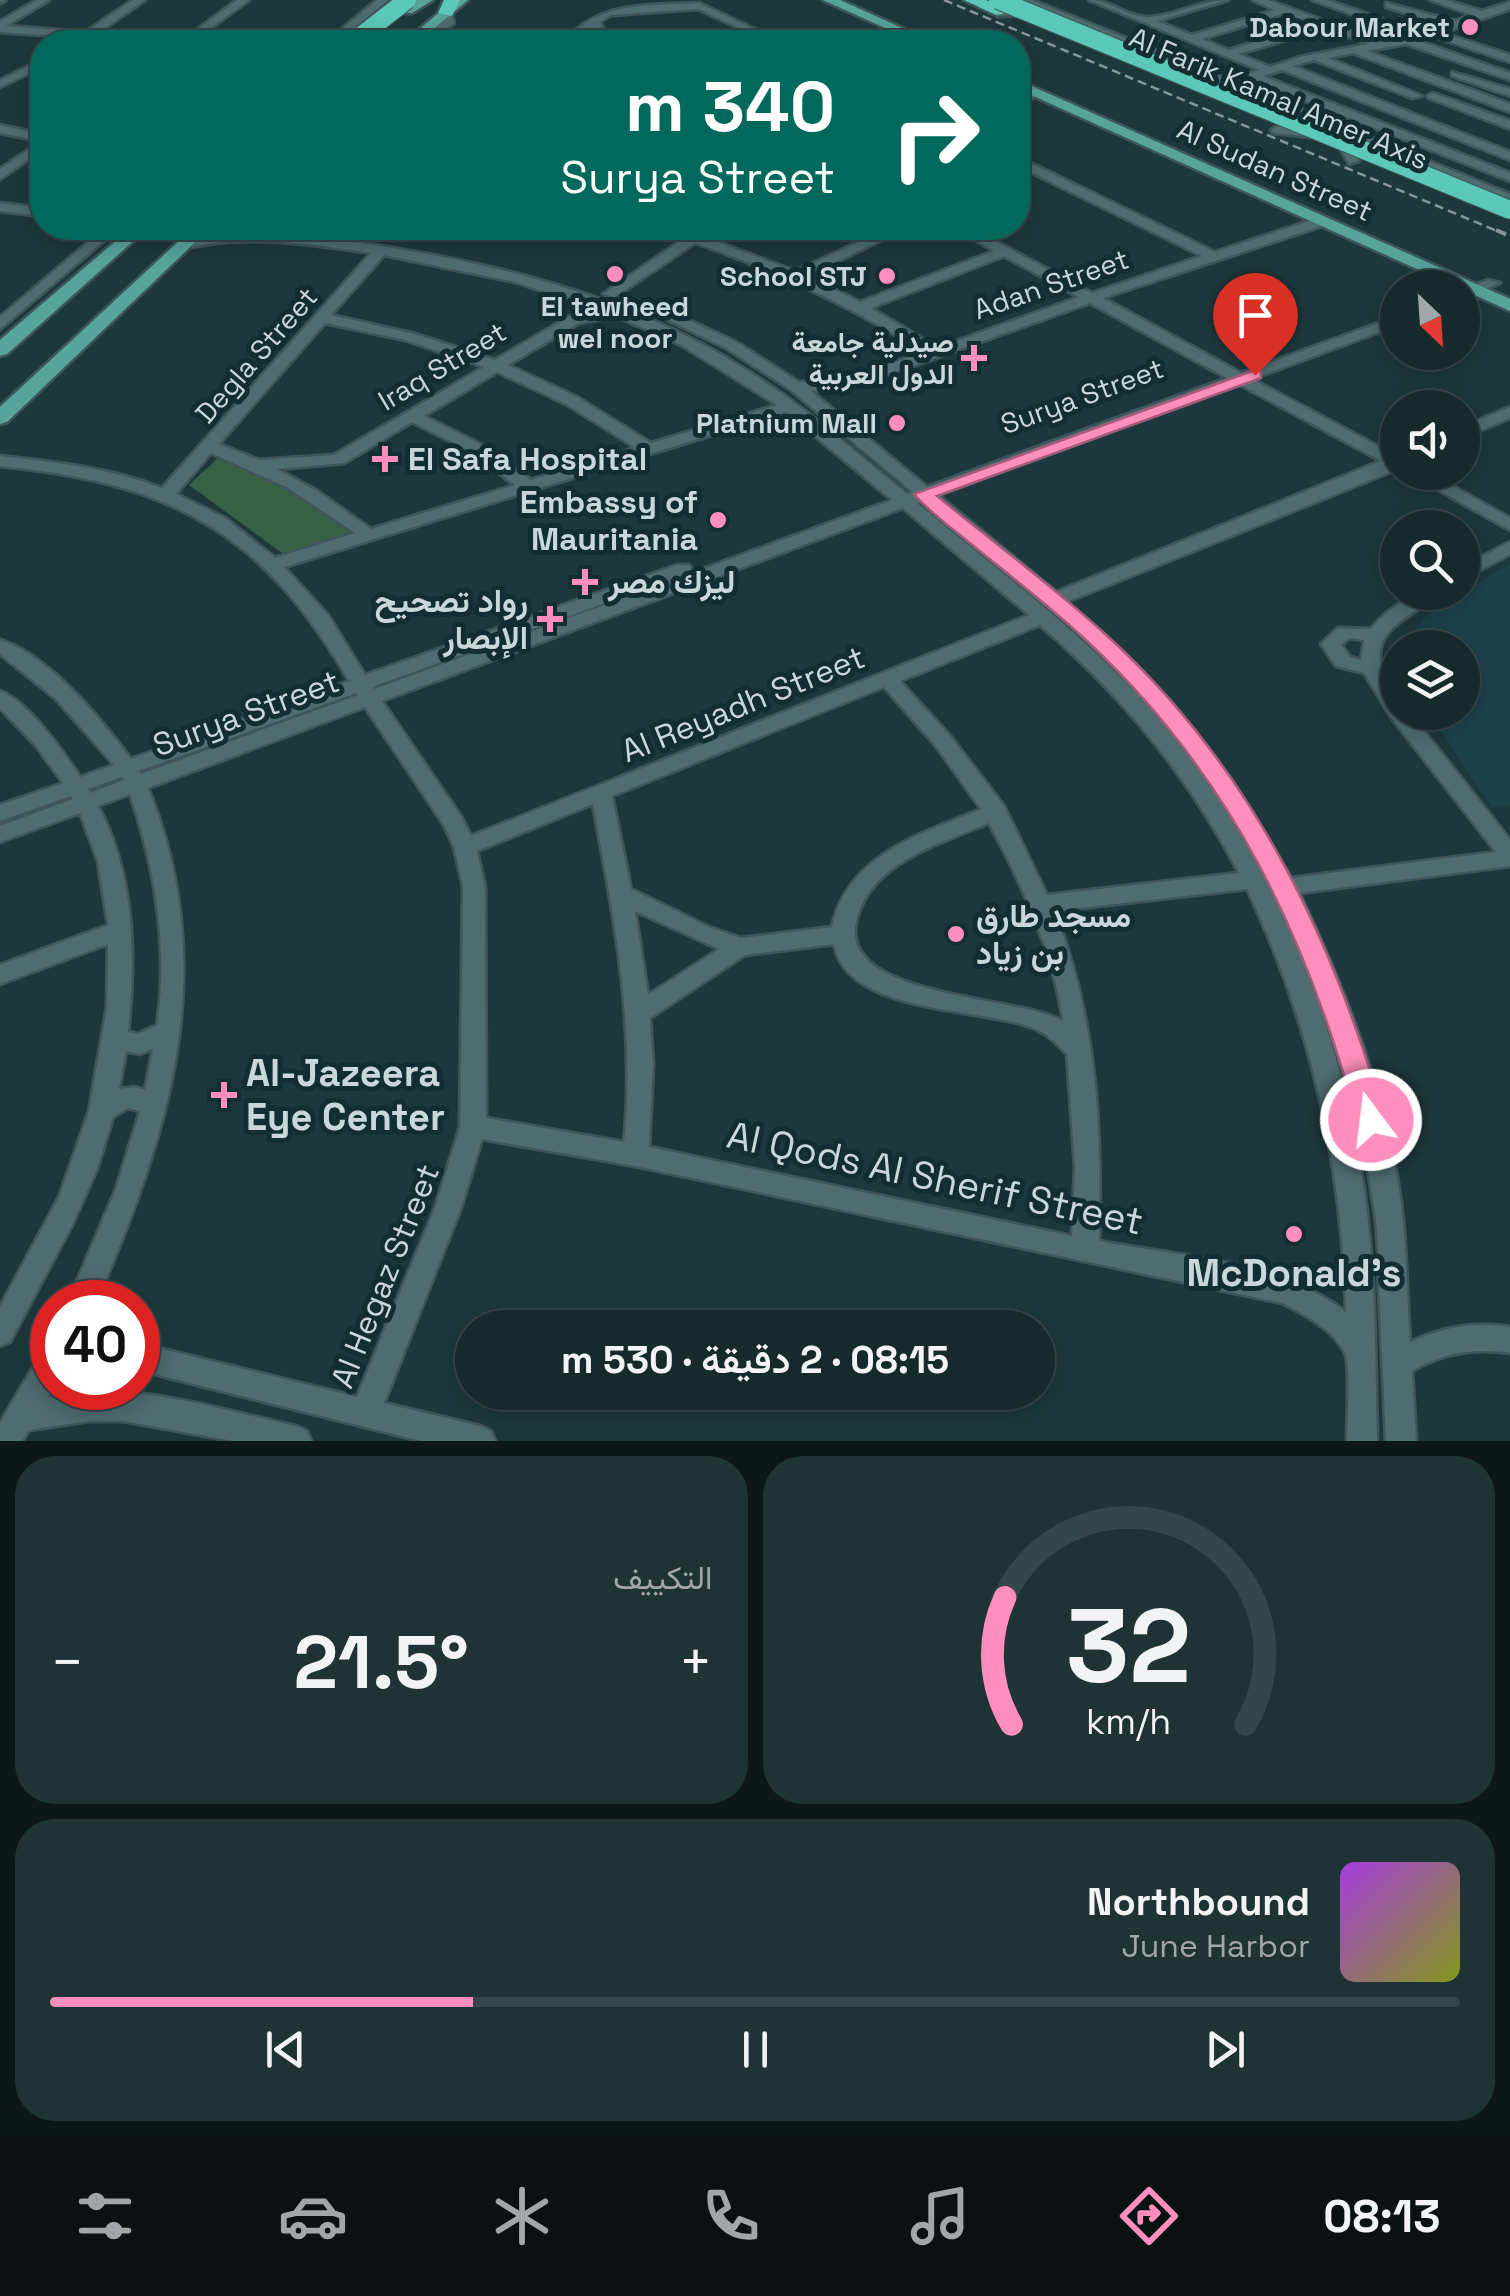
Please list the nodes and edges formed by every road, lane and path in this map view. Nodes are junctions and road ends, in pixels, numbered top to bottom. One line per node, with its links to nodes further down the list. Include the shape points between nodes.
1 (44, 0): 33 (street)
2 (140, 0): 34 (street)
3 (244, 0): 35 (street)
4 (384, 0): 36 (street)
5 (427, 0): 17 (main road)
6 (462, 0): 18 (main road)
7 (829, 0): 42 (main road)
8 (852, 0): 43 (main road)
9 (972, 0): 89 (highway, Al Farik Kamal Amer Axis)
10 (1024, 0): 23 (street)
11 (1094, 0): 24 (street)
12 (1223, 0): 29 (street)
13 (1258, 0): 25 (street)
14 (1318, 0): 26 (street)
15 (1407, 0): 20 (street)
16 (1435, 0): 27 (street)
17 (410, 3): 37 (highway, bridge); 38 (main road)
18 (447, 4): 39 (main road)
19 (1129, 4): 24 (street)
20 (1390, 5): 26 (street); 32 (street)
21 (1504, 6): 27 (street)
22 (999, 7): 23 (street, via 1027,15); 86 (highway, Al Farik Kamal Amer Axis, bridge)
23 (1043, 8): 28 (street)
24 (1114, 8): 28 (street); 29 (street)
25 (1286, 10): 30 (street); 46 (street)
26 (1358, 14): 45 (street)
27 (1483, 15): 32 (street)
28 (1067, 18): 31 (street, via 1038,17); 59 (street)
29 (1146, 21): 46 (street)
30 (1326, 24): 48 (street); 50 (street)
31 (1029, 25)
32 (1456, 26): 45 (street)
33 (0, 27): 44 (street)
34 (95, 30)
35 (203, 30)
36 (346, 30)
37 (371, 30)
38 (376, 30)
39 (429, 30)
40 (582, 30): 41 (street, via 720,14)
41 (753, 30)
42 (898, 30)
43 (919, 30)
44 (30, 31)
45 (1428, 35): 47 (street); 52 (street)
46 (1192, 38): 50 (street)
47 (1406, 41): 48 (street); 56 (street)
48 (1376, 44): 49 (street); 62 (street)
49 (1349, 48): 51 (street); 66 (street)
50 (1230, 54): 53 (street)
51 (1314, 57): 53 (street); 64 (street)
52 (1510, 58)
53 (1282, 66): 55 (street); 74 (street); 77 (street)
54 (30, 69): 58 (street)
55 (1252, 76): 59 (street); 81 (street)
56 (1510, 77)
57 (1030, 82): 61 (main road, Al Sudan Street)
58 (0, 84)
59 (1229, 84): 67 (street)
60 (1030, 88): 61 (main road, Al Sudan Street)
61 (1045, 92): 63 (street); 88 (main road, Al Sudan Street); 106 (main road, Al Sudan Street)
62 (1510, 93)
63 (1030, 96)
64 (1416, 96)
65 (1433, 96): 68 (street)
66 (1510, 108)
67 (1306, 116): 70 (street, via 1316,126 1312,133); 75 (street)
68 (1510, 125)
69 (0, 130): 71 (street)
70 (1276, 130)
71 (16, 134): 72 (street); 73 (street)
72 (30, 138)
73 (0, 142)
74 (1510, 144)
75 (1388, 149): 78 (street, via 1346,148); 83 (street)
76 (30, 151): 80 (street)
77 (1510, 156)
78 (1353, 161)
79 (1030, 167): 104 (street)
80 (0, 175)
81 (1510, 178)
82 (0, 197): 84 (street)
83 (1510, 199)
84 (30, 201)
85 (0, 207): 87 (street)
86 (1510, 210)
87 (30, 211)
88 (1323, 221): 104 (street, Adan Street); 105 (main road, Al Sudan Street)
89 (1510, 223)
90 (97, 240): 119 (street)
91 (126, 240): 121 (main road)
92 (189, 240): 101 (main road)
93 (202, 240): 101 (street)
94 (311, 240): 102 (street)
95 (360, 240): 113 (street, via 483,257)
96 (699, 240): 113 (street, Iraq Street)
97 (721, 240): 107 (street)
98 (874, 240): 107 (street)
99 (985, 240): 103 (street)
100 (1003, 240): 111 (street)
101 (183, 245): 127 (main road, via 144,282 130,310 62,376)
102 (382, 250): 112 (street, via 478,266); 117 (street, Degla Street)
103 (1006, 251): 111 (street); 115 (street)
104 (1215, 257): 111 (street, Adan Street)
105 (1435, 270)
106 (1436, 270)
107 (799, 274): 115 (street)
108 (1480, 287): 110 (main road, Al Sudan Street)
109 (1480, 291): 114 (main road, Al Sudan Street)
110 (1510, 291)
111 (1098, 295): 122 (street, Adan Street); 124 (street)
112 (580, 296): 113 (street); 118 (street)
113 (616, 300): 118 (street, Iraq Street); 125 (street, via 730,345)
114 (1510, 306)
115 (861, 307): 122 (street)
116 (1380, 316): 124 (street, Surya Street)
117 (322, 318): 123 (street, via 414,336); 130 (street, Degla Street)
118 (575, 319): 123 (street, Iraq Street)
119 (0, 325)
120 (1380, 326): 124 (street, Surya Street)
121 (0, 350)
122 (935, 353): 125 (street, Adan Street, via 843,386)
123 (499, 364): 128 (street, Iraq Street); 131 (street)
124 (1242, 373): 132 (street); 137 (street, Surya Street, via 955,472); 142 (street, Surya Street)
125 (792, 396): 131 (street, Adan Street); 137 (street)
126 (1510, 412): 129 (street)
127 (3, 414)
128 (412, 416): 133 (street, Iraq Street); 138 (street, via 474,446)
129 (1480, 424)
130 (210, 446): 135 (street); 141 (street, Degla Street)
131 (647, 448): 138 (street, Adan Street)
132 (1380, 450)
133 (338, 460): 135 (street, Iraq Street); 143 (street)
134 (0, 461): 141 (street, Al Hegaz Street)
135 (259, 464): 143 (street)
136 (1380, 466): 151 (street, Al Reyadh Street)
137 (887, 475): 142 (street); 148 (street, Surya Street, via 865,504)
138 (527, 485): 146 (street, Adan Street)
139 (1447, 490): 145 (street)
140 (1469, 490): 144 (street)
141 (168, 492): 149 (street, Al Hegaz Street, via 237,531)
142 (914, 498): 148 (street, Surya Street); 151 (street)
143 (329, 504): 146 (street)
144 (1510, 512)
145 (1510, 525)
146 (367, 534): 149 (street, Adan Street)
147 (1510, 547): 150 (street)
148 (759, 549): 158 (street, Surya Street)
149 (274, 564): 158 (street, Al Hegaz Street, via 323,621)
150 (1480, 564)
151 (1048, 608): 156 (street, Al Reyadh Street); 169 (street, via 1173,750); 170 (street, via 1130,670 1195,745)
152 (1402, 610): 153 (street)
153 (1374, 635): 155 (street); 155 (street, via 1345,632 1330,644 1343,662)
154 (0, 646): 161 (street, via 61,687)
155 (1372, 669): 157 (street)
156 (888, 678): 163 (street, Al Reyadh Street); 164 (street, via 927,718)
157 (1380, 682)
158 (366, 692): 161 (street, Surya Street); 167 (street, Al Hegaz Street)
159 (0, 698): 162 (street, via 41,738)
160 (1412, 730): 168 (street)
161 (132, 776): 162 (street, Surya Street); 178 (street, via 163,860 175,936)
162 (81, 793): 165 (street, Surya Street); 166 (street, Surya Street); 173 (street, via 110,862)
163 (600, 793): 167 (street, Al Reyadh Street); 171 (street)
164 (996, 811): 172 (street); 174 (street, via 912,849 864,881 844,916)
165 (0, 814)
166 (0, 834)
167 (466, 847): 183 (street, Al Hegaz Street, via 474,887)
168 (1510, 857): 170 (street)
169 (1251, 880): 172 (street); 189 (street, via 1309,1012 1331,1086 1354,1220)
170 (1285, 887): 191 (street, via 1346,1032 1371,1120 1389,1217)
171 (622, 894): 175 (street); 177 (street)
172 (1042, 904): 180 (street)
173 (120, 930): 176 (street); 179 (street)
174 (842, 934): 175 (street); 180 (street, via 857,964 894,988 1035,1018)
175 (740, 947): 177 (street)
176 (0, 975)
177 (641, 1012): 184 (street)
178 (168, 1030): 179 (street, via 140,1044); 181 (street)
179 (113, 1038): 182 (street)
180 (1082, 1054): 185 (street, via 1090,1178)
181 (153, 1107): 182 (street, via 126,1097); 186 (street)
182 (102, 1111): 187 (street, via 67,1204)
183 (473, 1127): 184 (street, Al Qods Al Sherif Street); 195 (street, Al Hegaz Street)
184 (635, 1155): 185 (street, Al Qods Al Sherif Street)
185 (1084, 1251): 189 (street, Al Qods Al Sherif Street, via 1288,1292 1341,1326)
186 (91, 1280)
187 (0, 1332)
188 (1510, 1340): 191 (street, via 1455,1338)
189 (1361, 1350): 199 (street)
190 (160, 1362): 195 (street)
191 (1396, 1364): 200 (street)
192 (30, 1400): 196 (street)
193 (160, 1407): 197 (street)
194 (55, 1410): 196 (street)
195 (366, 1414): 198 (street)
196 (13, 1430)
197 (296, 1441)
198 (480, 1441)
199 (1362, 1441)
200 (1401, 1441)

